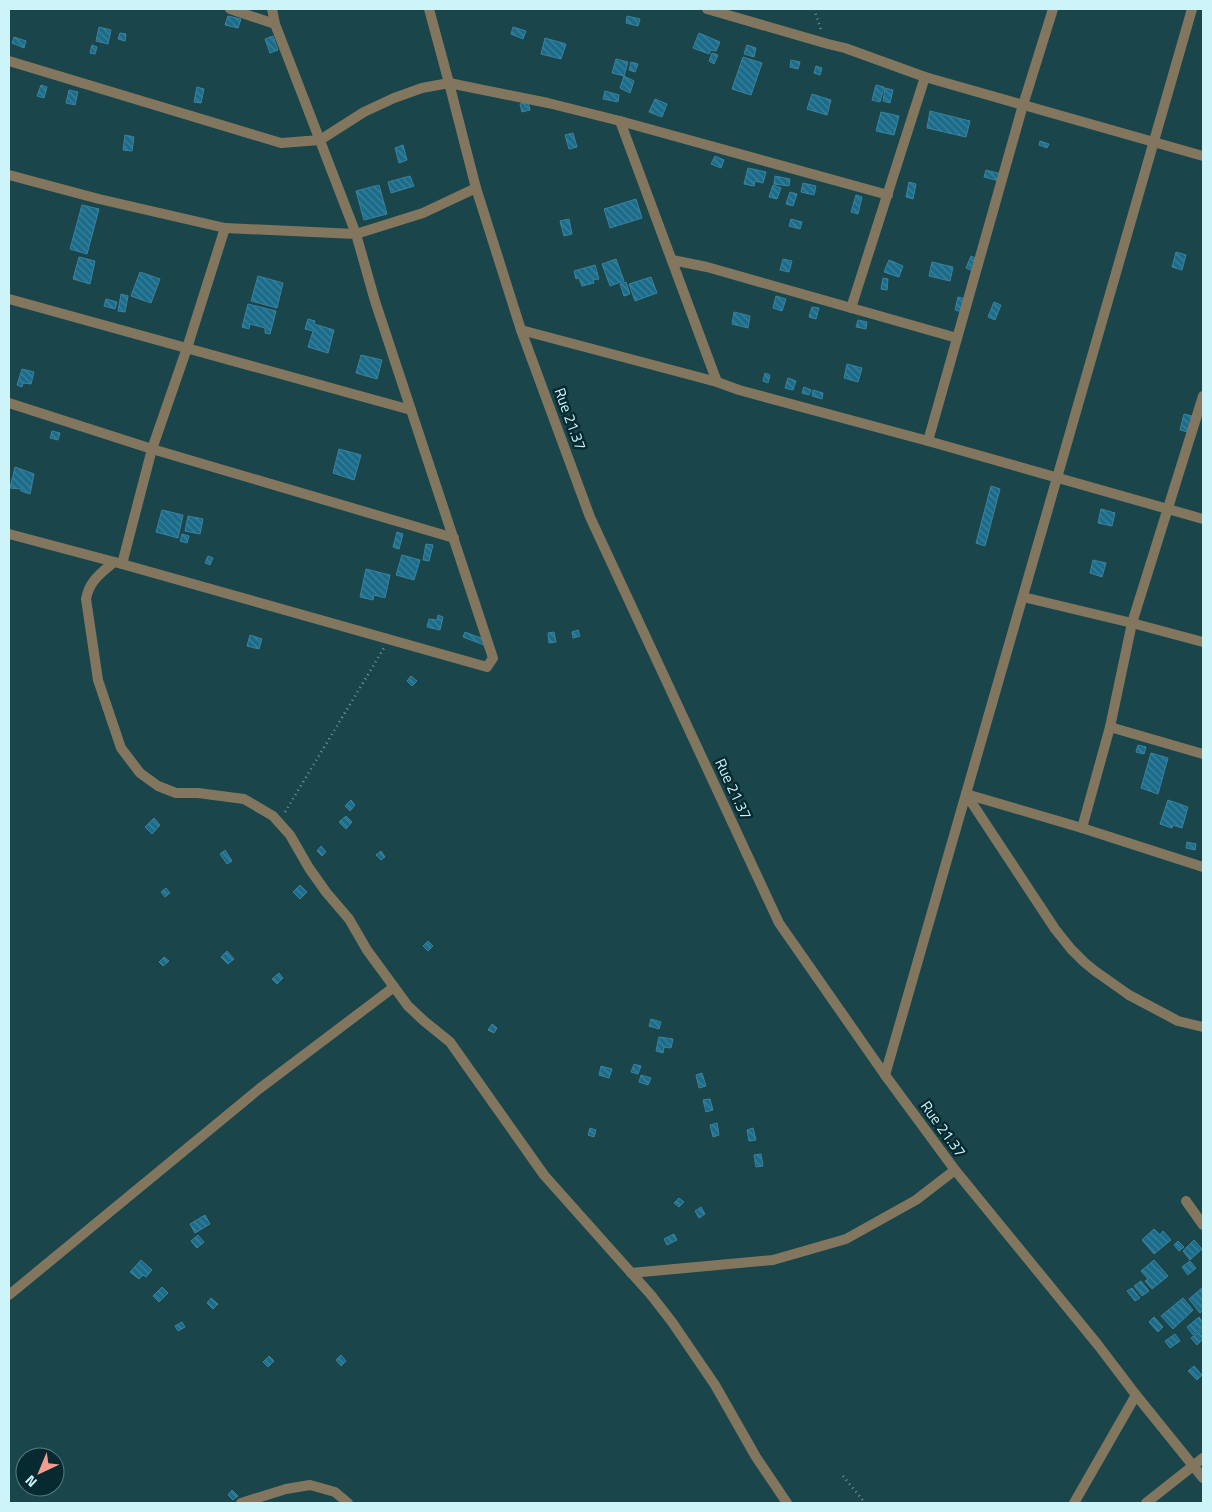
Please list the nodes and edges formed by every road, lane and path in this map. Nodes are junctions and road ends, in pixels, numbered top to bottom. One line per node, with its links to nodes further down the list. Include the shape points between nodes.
1 (230, 9): 8 (street)
2 (272, 9): 8 (street)
3 (429, 9): 12 (street, Rue 21.37)
4 (707, 9): 9 (street)
5 (814, 9): 9 (path)
6 (1053, 9): 13 (street)
7 (1192, 9): 16 (street)
8 (275, 24): 15 (street)
9 (828, 44): 11 (street)
10 (9, 61): 15 (street, via 281,143)
11 (925, 76): 13 (street); 20 (street)
12 (450, 83): 14 (street); 15 (street, via 394,98 364,112); 19 (street, Rue 21.37)
13 (1023, 105): 16 (street); 27 (street)
14 (620, 121): 20 (street); 23 (street)
15 (320, 140): 22 (street)
16 (1154, 141): 17 (street); 35 (street)
17 (1203, 156)
18 (9, 175): 21 (street)
19 (476, 188): 22 (street, via 423,213); 26 (street, Rue 21.37)
20 (888, 195): 25 (street)
21 (224, 228): 22 (street); 28 (street)
22 (356, 234): 32 (street)
23 (672, 260): 25 (street); 29 (street)
24 (9, 299): 28 (street)
25 (851, 308): 27 (street)
26 (522, 330): 29 (street); 53 (street, Rue 21.37, via 590,517 779,923)
27 (957, 338): 33 (street)
28 (187, 348): 32 (street); 34 (street)
29 (717, 382): 33 (street)
30 (1203, 400): 36 (street)
31 (9, 403): 34 (street)
32 (411, 410): 39 (street)
33 (928, 441): 35 (street)
34 (152, 450): 39 (street); 40 (street)
35 (1057, 478): 36 (street); 41 (street)
36 (1168, 508): 37 (street); 42 (street)
37 (1203, 519)
38 (9, 534): 40 (street)
39 (454, 538): 43 (street, via 494,658 487,668)
40 (118, 563): 43 (street); 48 (street, via 92,582 86,599 98,680 122,748 140,773 158,786 176,793 244,799)
41 (1023, 597): 42 (street); 47 (street)
42 (1132, 623): 44 (street); 45 (street)
43 (390, 639): 48 (path)
44 (1203, 642)
45 (1110, 727): 46 (street); 49 (street)
46 (1203, 754)
47 (966, 794): 49 (street); 52 (street, via 1071,949 1094,971 1129,994 1178,1021); 53 (street)
48 (278, 822): 51 (street, via 290,834 309,868 349,919)
49 (1082, 828): 50 (street)
50 (1203, 867)
51 (394, 987): 57 (street, via 408,1006 450,1042 544,1175); 58 (street, via 259,1089)
52 (1203, 1027)
53 (885, 1075): 54 (street, Rue 21.37)
54 (955, 1170): 57 (street, via 916,1200 846,1239 773,1260); 59 (street, Rue 21.37)
55 (1186, 1201): 56 (street)
56 (1203, 1225)
57 (631, 1274): 66 (street, via 678,1330)
58 (9, 1295)
59 (1136, 1395): 61 (street, Rue 21.37); 68 (street)
60 (1203, 1458): 61 (street)
61 (1194, 1466): 63 (street, Rue 21.37); 69 (street)
62 (843, 1476): 67 (path)
63 (1203, 1478)
64 (241, 1503): 65 (street, via 310,1485 335,1492)
65 (348, 1503)
66 (787, 1503)
67 (864, 1503)
68 (1074, 1503)
69 (1146, 1503)

